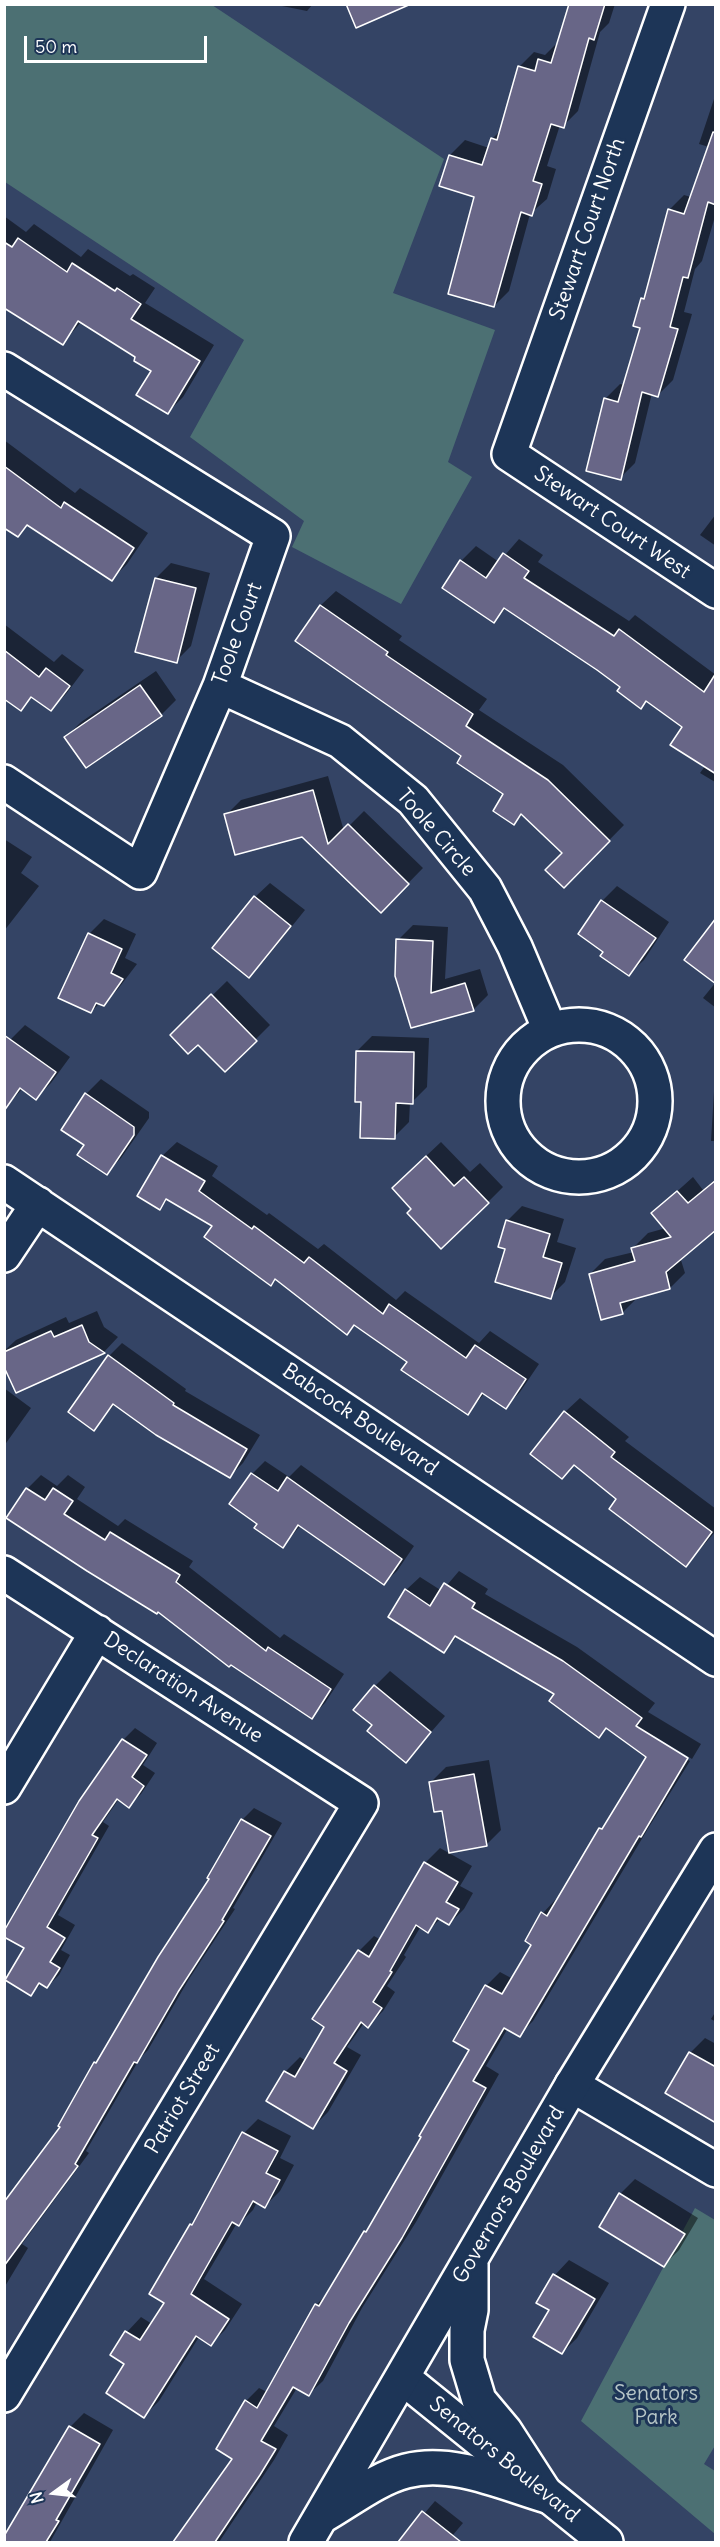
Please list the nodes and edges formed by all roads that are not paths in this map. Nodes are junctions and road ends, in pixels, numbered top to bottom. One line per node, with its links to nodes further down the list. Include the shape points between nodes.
1 (668, 4): 3 (street, Stewart Court North)
2 (4, 369): 5 (street, Toole Court, via 273,536)
3 (509, 454): 4 (street, Stewart Court West)
4 (716, 591)
5 (220, 686): 6 (street, Toole Court, via 140,873); 7 (street, Toole Circle, via 340,741 413,800 486,890)
6 (4, 782)
7 (550, 1030): 7 (street, via 576,1024 602,1028 626,1040 643,1060 654,1084 655,1111 647,1136 631,1157 609,1172 586,1178 562,1176 540,1167 521,1151 508,1131 503,1107 511,1068 529,1042)
8 (4, 1182): 9 (street, Babcock Boulevard)
9 (38, 1204): 10 (street); 13 (street, Babcock Boulevard)
10 (4, 1255)
11 (4, 1573): 12 (street, Declaration Avenue)
12 (97, 1632): 14 (street); 15 (street, Declaration Avenue)
13 (716, 1659)
14 (4, 1786)
15 (361, 1803): 21 (street, Patriot Street)
16 (716, 1850): 17 (street, Governors Boulevard)
17 (572, 2085): 18 (street); 19 (street, Governors Boulevard)
18 (716, 2170)
19 (471, 2261): 20 (street, Governors Boulevard); 22 (street, via 467,2360 479,2400 505,2431)
20 (403, 2378): 22 (street, Senators Boulevard); 23 (street, Governors Boulevard)
21 (4, 2395)
22 (547, 2496): 23 (street, via 468,2471 436,2467 405,2471); 24 (street, Senators Boulevard)
23 (313, 2530)
24 (606, 2542)

